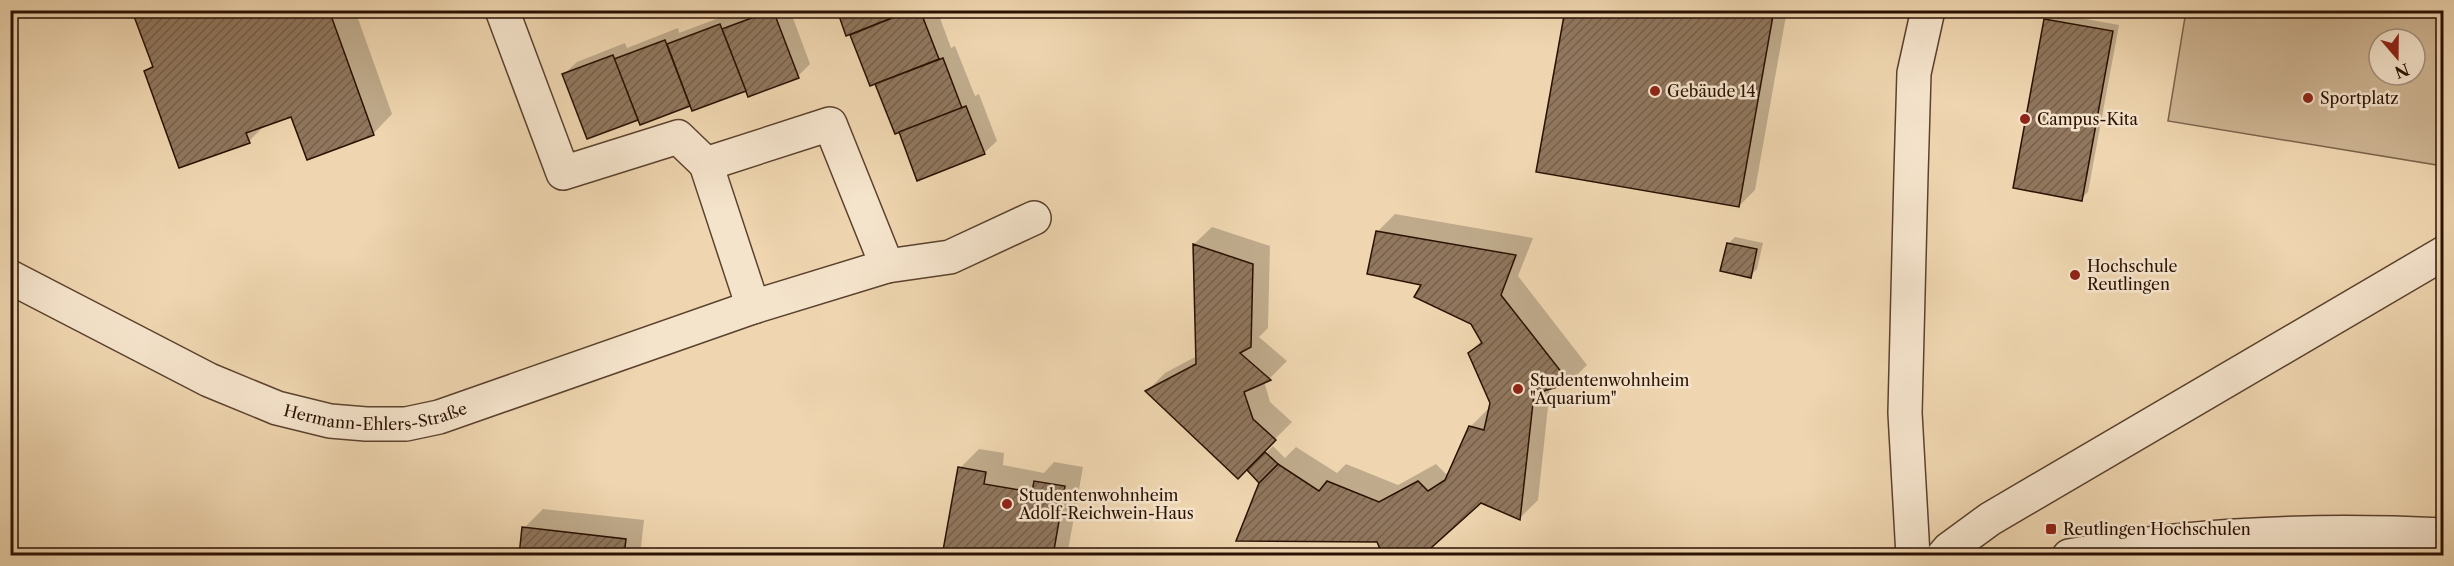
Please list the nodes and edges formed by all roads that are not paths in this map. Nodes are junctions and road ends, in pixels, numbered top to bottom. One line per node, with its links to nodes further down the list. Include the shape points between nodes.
1 (501, 10): 3 (street, via 563,173 678,137)
2 (1928, 10): 10 (street, via 1914,74 1911,174 1905,413)
3 (706, 164): 6 (street, via 830,124); 8 (street)
4 (1034, 218): 6 (street, Hermann-Ehlers-Straße, via 950,257)
5 (2444, 253): 11 (street, via 1990,519)
6 (887, 266): 8 (street, Hermann-Ehlers-Straße)
7 (10, 277): 8 (street, Hermann-Ehlers-Straße, via 209,380 277,408 330,421 366,424 406,424 439,417)
8 (753, 307)
9 (2444, 534): 12 (street, via 2207,537)
10 (1913, 555)
11 (1943, 555)
12 (2069, 555)

